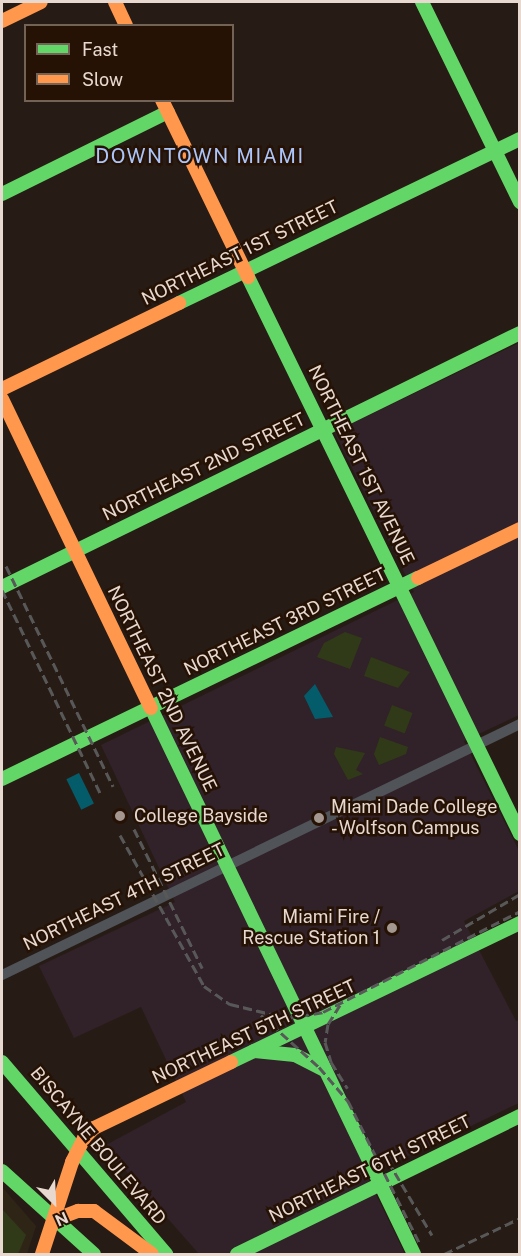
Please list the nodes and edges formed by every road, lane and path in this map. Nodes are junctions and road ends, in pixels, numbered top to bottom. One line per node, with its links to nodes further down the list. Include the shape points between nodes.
1 (41, 2): 4 (main road)
2 (115, 2): 5 (main road)
3 (422, 2): 8 (main road)
4 (2, 21)
5 (125, 24)
6 (165, 106): 9 (main road); 11 (main road, NORTHEAST 1ST AVENUE)
7 (519, 139): 8 (main road, NORTHEAST 1ST STREET)
8 (495, 151): 10 (main road); 11 (main road, NORTHEAST 1ST STREET)
9 (2, 194)
10 (519, 202)
11 (246, 270): 13 (main road, NORTHEAST 1ST STREET); 15 (main road, NORTHEAST 1ST AVENUE)
12 (519, 333): 15 (main road, NORTHEAST 2ND STREET)
13 (2, 390)
14 (2, 399): 17 (main road, NORTHEAST 2ND AVENUE)
15 (323, 428): 17 (main road, NORTHEAST 2ND STREET); 19 (main road, NORTHEAST 1ST AVENUE)
16 (519, 529): 19 (main road, NORTHEAST 3RD STREET)
17 (75, 552): 18 (main road, NORTHEAST 2ND STREET); 20 (main road, NORTHEAST 2ND AVENUE)
18 (2, 587)
19 (400, 587): 20 (main road, NORTHEAST 3RD STREET); 22 (main road, NORTHEAST 1ST AVENUE)
20 (150, 708): 23 (main road, NORTHEAST 3RD STREET); 25 (main road, NORTHEAST 2ND AVENUE)
21 (519, 724): 22 (street, NORTHEAST 4TH STREET)
22 (477, 745): 24 (main road, NORTHEAST 1ST AVENUE); 25 (street, NORTHEAST 4TH STREET)
23 (2, 779)
24 (519, 834)
25 (228, 865): 27 (street, NORTHEAST 4TH STREET); 28 (main road, NORTHEAST 2ND AVENUE)
26 (519, 923): 28 (main road, NORTHEAST 5TH STREET)
27 (2, 975)
28 (305, 1026): 29 (main road, NORTHEAST 5TH STREET); 31 (main road, NORTHEAST 2ND AVENUE)
29 (251, 1051): 31 (main road, via 295,1055); 33 (main road, NORTHEAST 5TH STREET, via 94,1128)
30 (2, 1062): 33 (main road, BISCAYNE BOULEVARD)
31 (324, 1070): 35 (main road, NORTHEAST 2ND AVENUE)
32 (519, 1116): 35 (main road, NORTHEAST 6TH STREET)
33 (77, 1149): 36 (main road, NORTHEAST 5TH STREET); 40 (main road, BISCAYNE BOULEVARD)
34 (2, 1172): 36 (main road)
35 (379, 1183): 41 (main road, NORTHEAST 6TH STREET); 42 (main road, NORTHEAST 2ND AVENUE)
36 (54, 1220): 37 (main road, NORTHEAST 5TH STREET); 38 (main road); 39 (main road, via 78,1211 94,1211)
37 (42, 1254)
38 (94, 1254)
39 (152, 1254)
40 (166, 1254)
41 (237, 1254)
42 (414, 1254)

